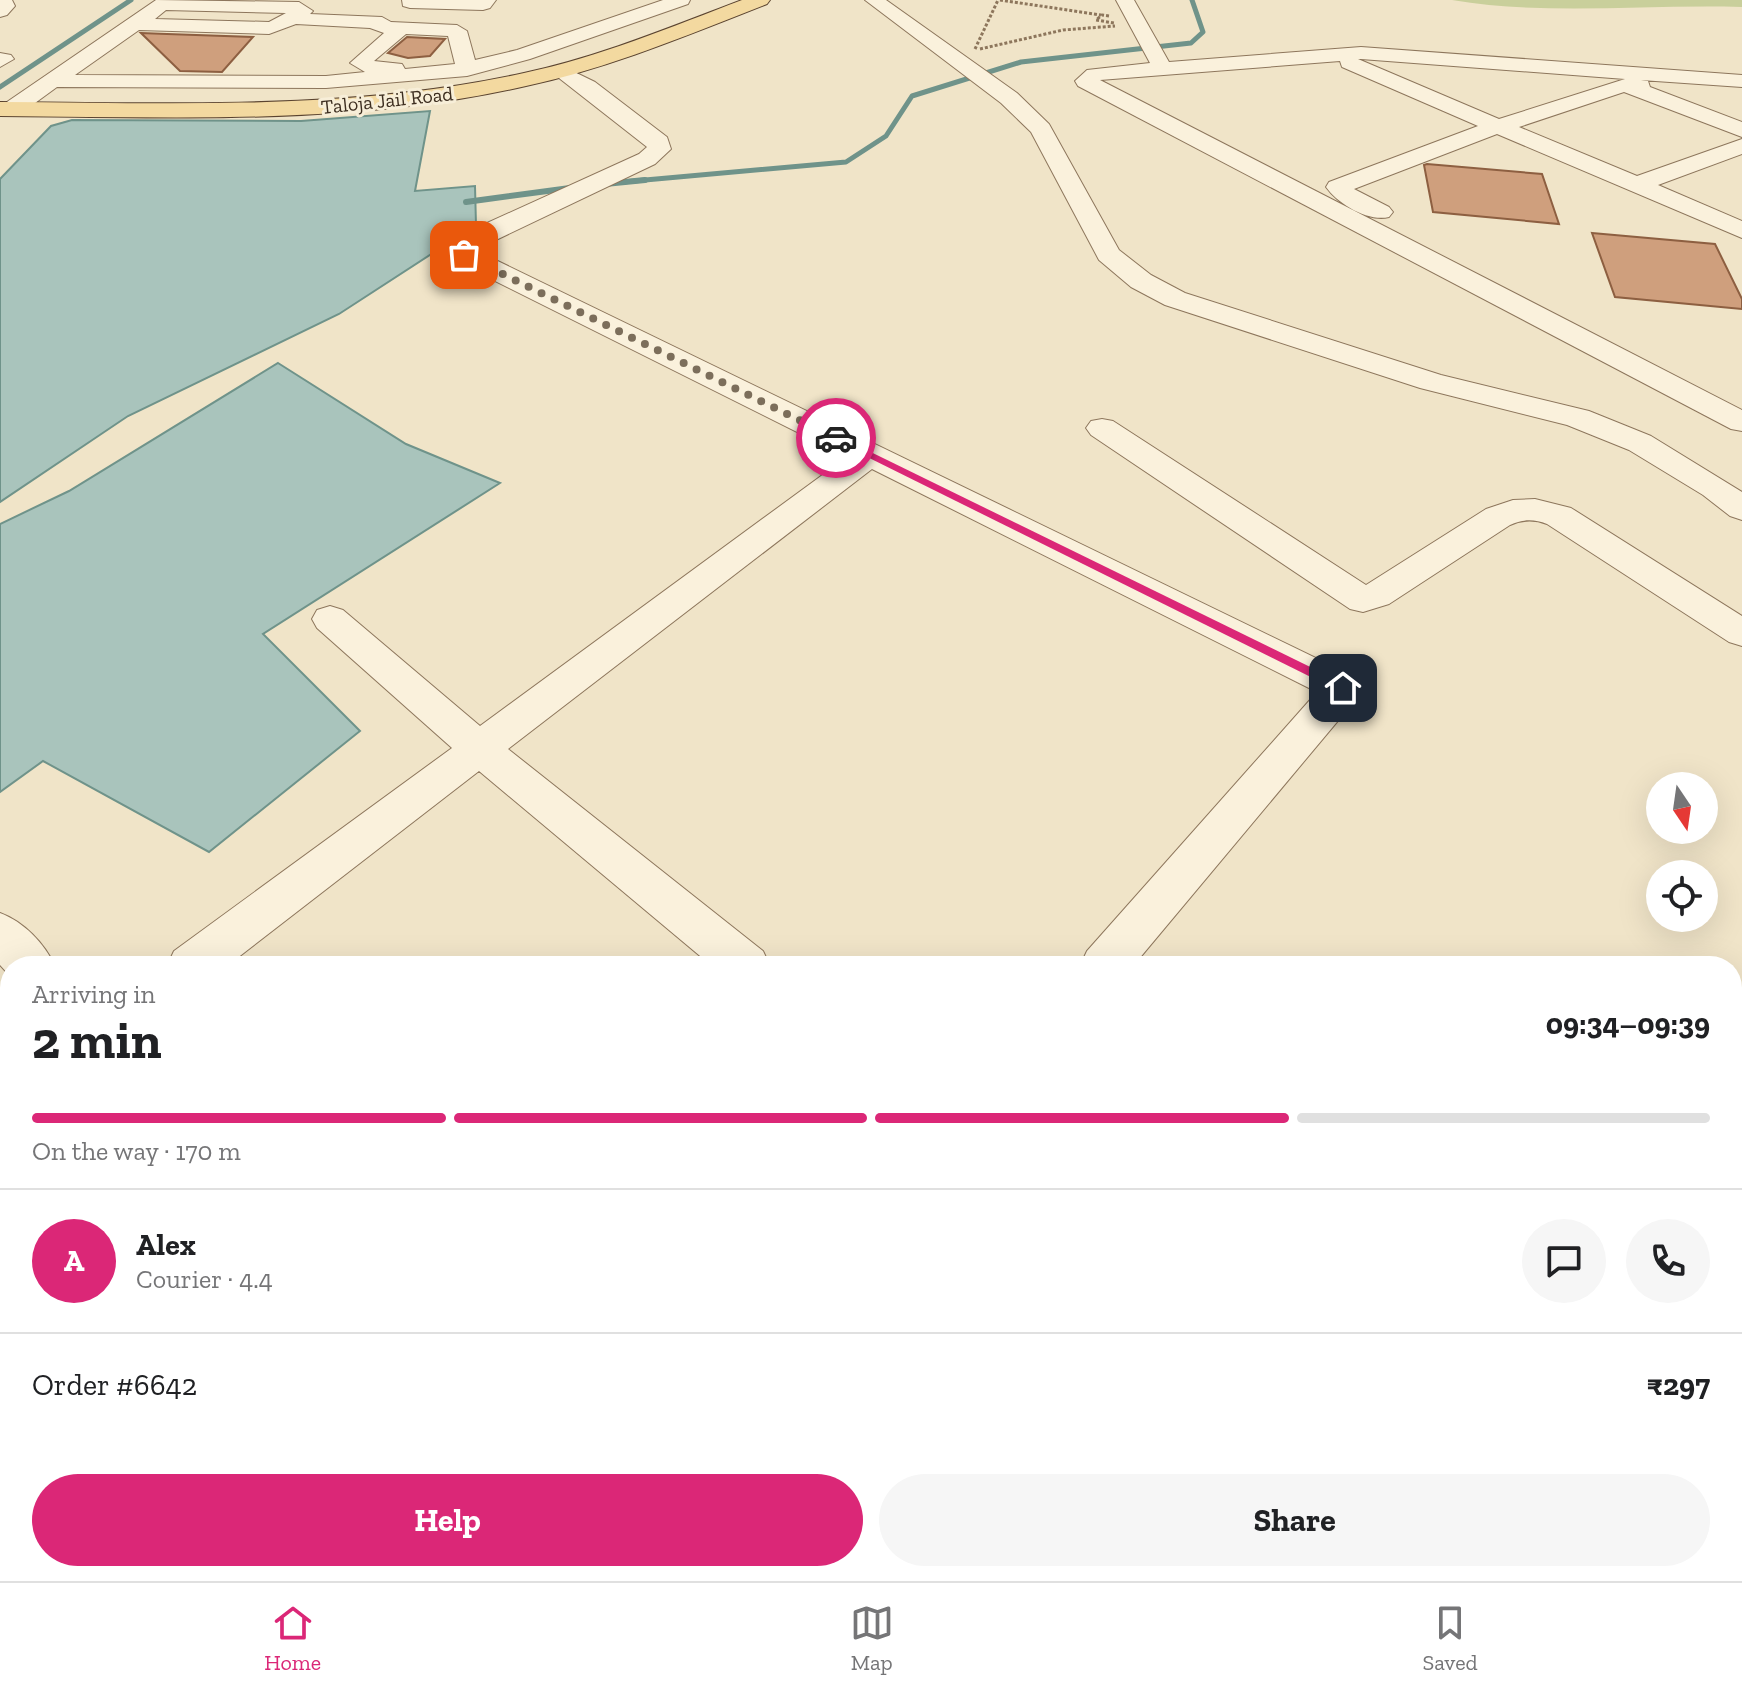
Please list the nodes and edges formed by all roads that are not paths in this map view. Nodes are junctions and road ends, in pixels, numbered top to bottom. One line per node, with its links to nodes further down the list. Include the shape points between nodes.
1 (487, 0): 6 (street)
2 (729, 0): 25 (main road, Taloja Jail Road, via 557,61 419,89 319,97)
3 (760, 0): 18 (main road, Taloja Jail Road)
4 (874, 0): 35 (street, via 964,53 1041,129 1108,254 1141,281 1175,299 1375,365 1578,418 1640,443)
5 (1125, 0): 15 (street)
6 (411, 1): 11 (street)
7 (166, 2): 10 (street); 10 (street, via 303,11 269,28)
8 (665, 2): 13 (street)
9 (302, 20): 11 (street)
10 (134, 24): 19 (street)
11 (387, 26): 17 (street, via 457,31); 17 (street, via 360,63 377,70); 22 (street)
12 (565, 32): 13 (street, via 531,44)
13 (543, 49): 17 (street)
14 (1330, 54): 15 (street); 20 (street); 26 (street)
15 (1161, 63): 32 (street, via 1094,74 1086,81)
16 (241, 64): 21 (street)
17 (465, 64): 22 (street, via 388,79)
18 (560, 71): 25 (main road, Taloja Jail Road, via 446,95 348,106); 34 (street, via 659,142 659,149 463,244 464,255)
19 (52, 81): 21 (street); 25 (street)
20 (1742, 81)
21 (224, 82): 22 (street)
22 (318, 82)
23 (1625, 85): 24 (street); 26 (street); 27 (street)
24 (1742, 95)
25 (10, 103)
26 (1496, 127): 29 (street); 31 (street, via 1338,187)
27 (1742, 130)
28 (1742, 146): 29 (street)
29 (1636, 185): 30 (street)
30 (1742, 230)
31 (1742, 395)
32 (1742, 422)
33 (1102, 428): 37 (street, via 1363,600 1498,517 1535,508 1559,516)
34 (870, 455): 38 (street); 43 (street, via 1343,688)
35 (1742, 509)
36 (330, 619): 38 (street)
37 (1742, 633)
38 (481, 750): 41 (street); 42 (street)
39 (0, 933): 40 (street)
40 (22, 956)
41 (204, 956)
42 (734, 956)
43 (1113, 956)

